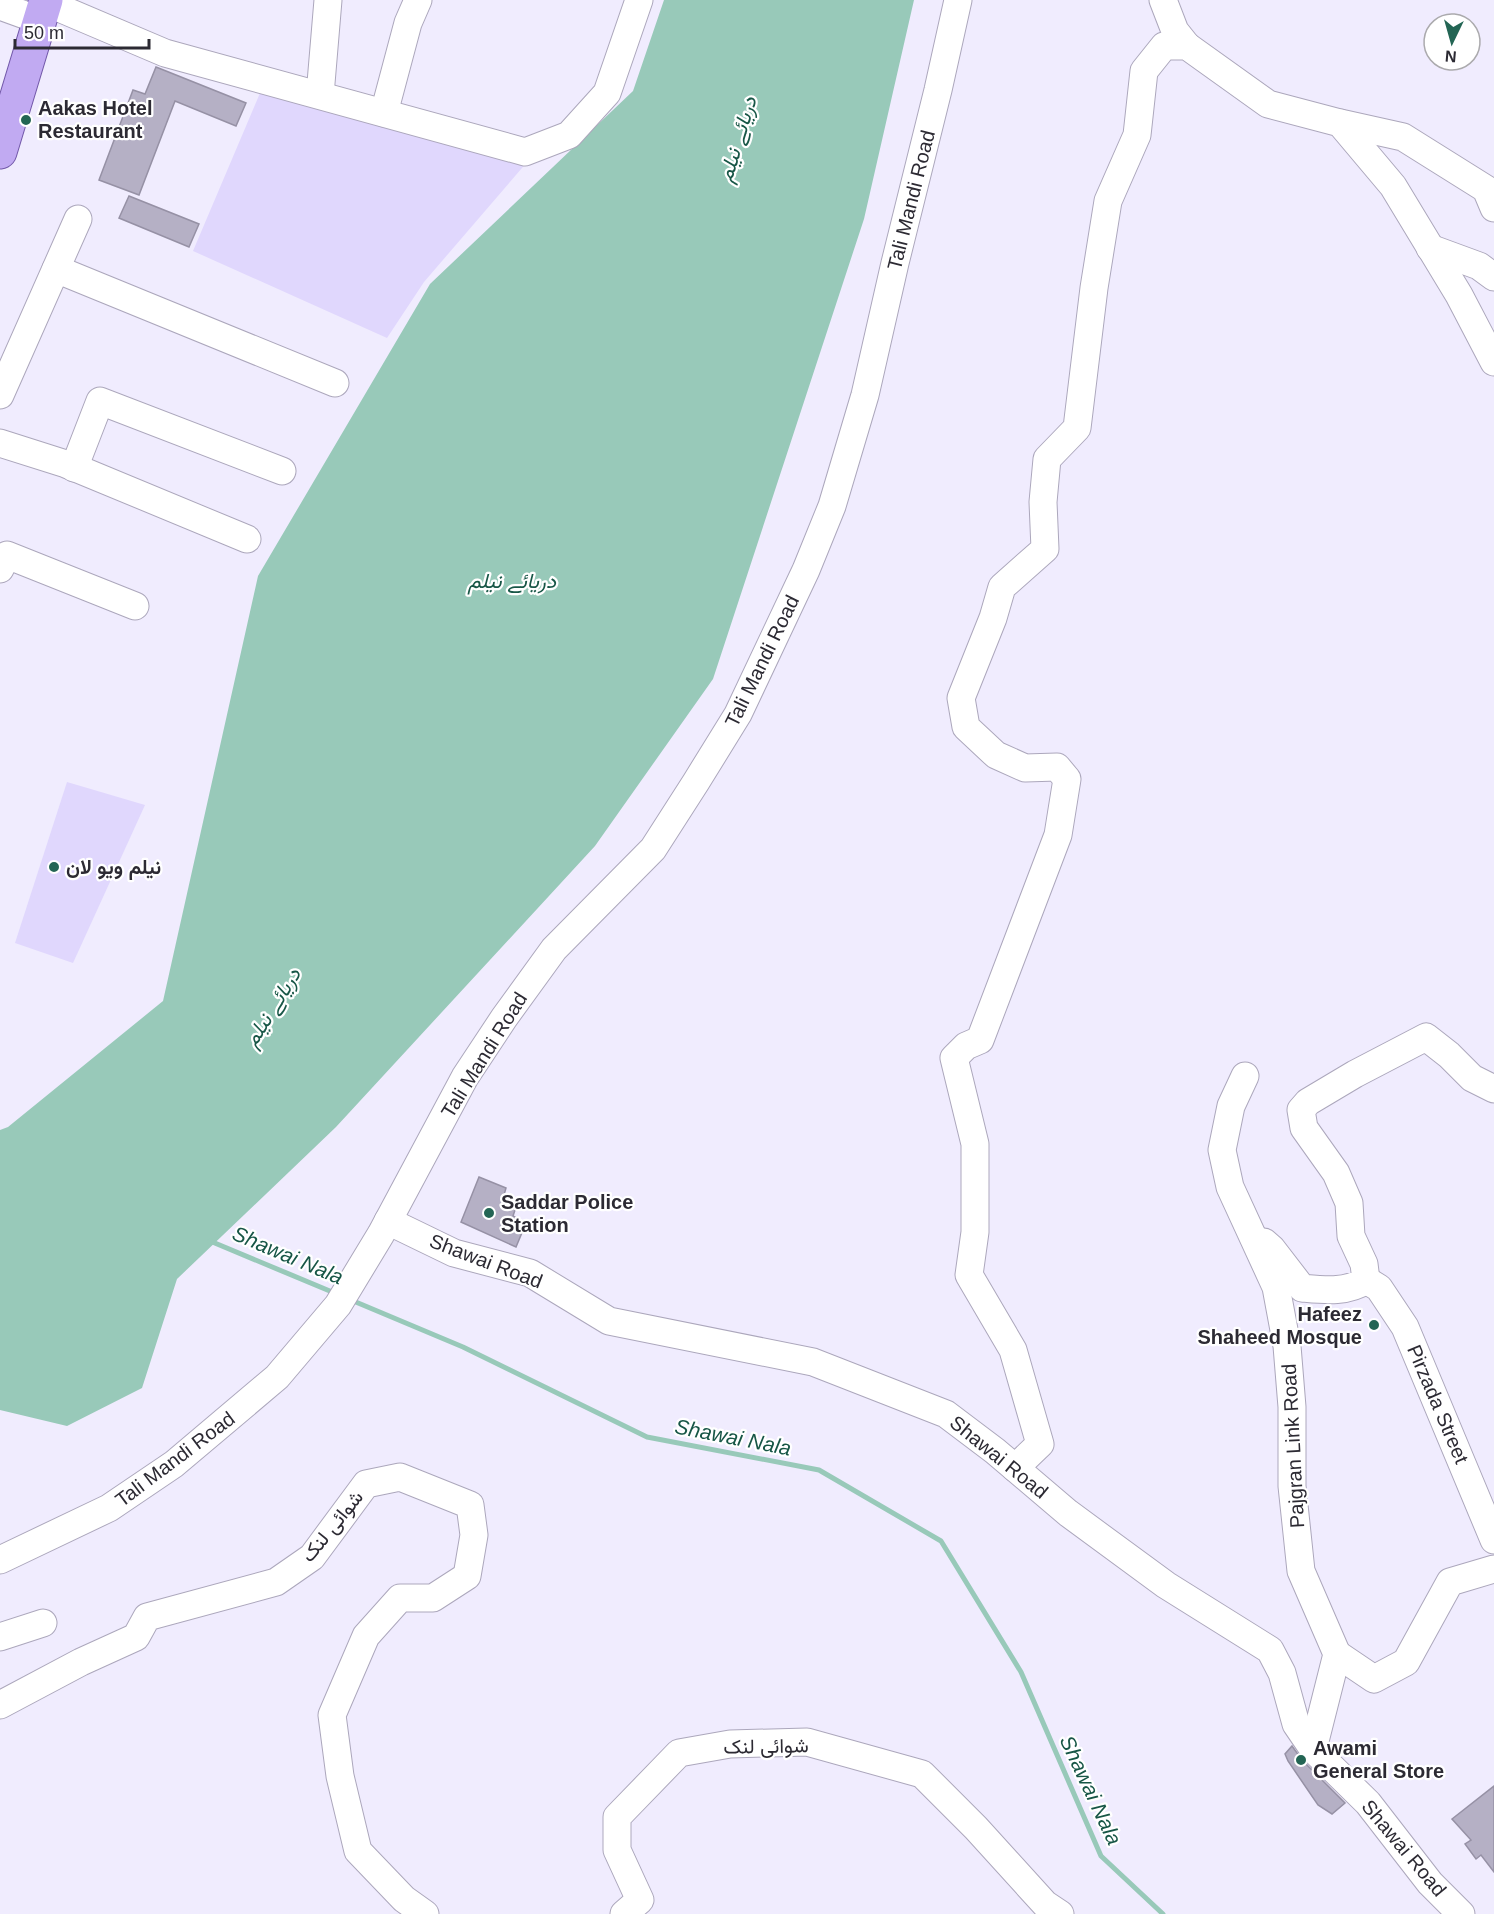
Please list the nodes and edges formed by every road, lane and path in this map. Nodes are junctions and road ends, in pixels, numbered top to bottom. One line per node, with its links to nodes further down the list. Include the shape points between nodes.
1 (328, 0): 9 (street)
2 (418, 0): 11 (street)
3 (639, 0): 11 (street, via 607,93 569,135 525,152)
4 (958, 0): 30 (street, Tali Mandi Road, via 866,395 832,506 806,570 738,714 684,801 653,849 554,949 504,1018 465,1077)
5 (1163, 0): 8 (street, via 1175,31)
6 (0, 6): 7 (street)
7 (43, 8): 9 (street, via 165,53); 10 (main road)
8 (1187, 46): 12 (street, via 1268,104); 33 (street, via 1164,46 1144,71 1137,135 1108,201 1077,428 1047,459 1043,502 1045,549 1002,587 961,698 966,727 996,755 1025,768 1057,767 1067,779 1059,835 980,1040 966,1046 954,1058 975,1144 975,1232 969,1275 1013,1350 1040,1444)
9 (320, 95): 11 (street)
10 (7, 105): 13 (main road)
11 (384, 113)
12 (1340, 123): 14 (street, via 1402,137 1486,189); 16 (street, via 1393,186)
13 (0, 152)
14 (1494, 208)
15 (78, 219): 17 (street)
16 (1431, 248): 18 (street, via 1479,266); 19 (street)
17 (56, 269): 20 (street); 21 (street)
18 (1494, 277)
19 (1494, 362)
20 (335, 383)
21 (0, 395)
22 (0, 442): 23 (street)
23 (74, 468): 24 (street, via 100,401); 25 (street)
24 (282, 471)
25 (247, 539)
26 (0, 569): 27 (street, via 7,555)
27 (135, 606)
28 (1245, 1076): 31 (street, Pajgran Link Road, via 1231,1106 1222,1150 1230,1187)
29 (1494, 1089): 32 (street, via 1472,1078 1426,1037 1355,1074 1301,1110 1304,1128 1336,1173 1349,1203 1351,1236 1364,1264)
30 (385, 1227): 33 (street, Shawai Road, via 454,1253 530,1273 609,1321 813,1362 864,1380 946,1414); 35 (street, Tali Mandi Road, via 338,1305 277,1377 174,1464 109,1508)
31 (1251, 1232): 32 (street, via 1272,1249 1302,1288 1332,1291); 39 (street, Pajgran Link Road, via 1276,1287 1287,1346 1292,1486 1301,1571)
32 (1366, 1280): 34 (street, Pirzada Street, via 1379,1288 1405,1327)
33 (1014, 1468): 41 (street, Shawai Road, via 1166,1585 1270,1650 1282,1673 1296,1724)
34 (1494, 1540)
35 (0, 1560)
36 (1494, 1569): 39 (street, via 1450,1582 1406,1662 1374,1679)
37 (43, 1623): 38 (street)
38 (0, 1637)
39 (1337, 1654): 41 (street)
40 (0, 1705): 42 (street, شوائی لنک, via 136,1637 147,1617 276,1582 312,1557 366,1484 400,1477 470,1505 474,1535 467,1576 433,1598 400,1598 366,1636 332,1715 340,1776 358,1851 404,1899)
41 (1313, 1749): 45 (street, Shawai Road, via 1368,1803 1430,1883)
42 (425, 1914)
43 (624, 1914): 44 (street, شوائی لنک, via 640,1900 617,1850 617,1816 679,1753 730,1744 807,1742 922,1774 1045,1904)
44 (1060, 1914)
45 (1461, 1914)

